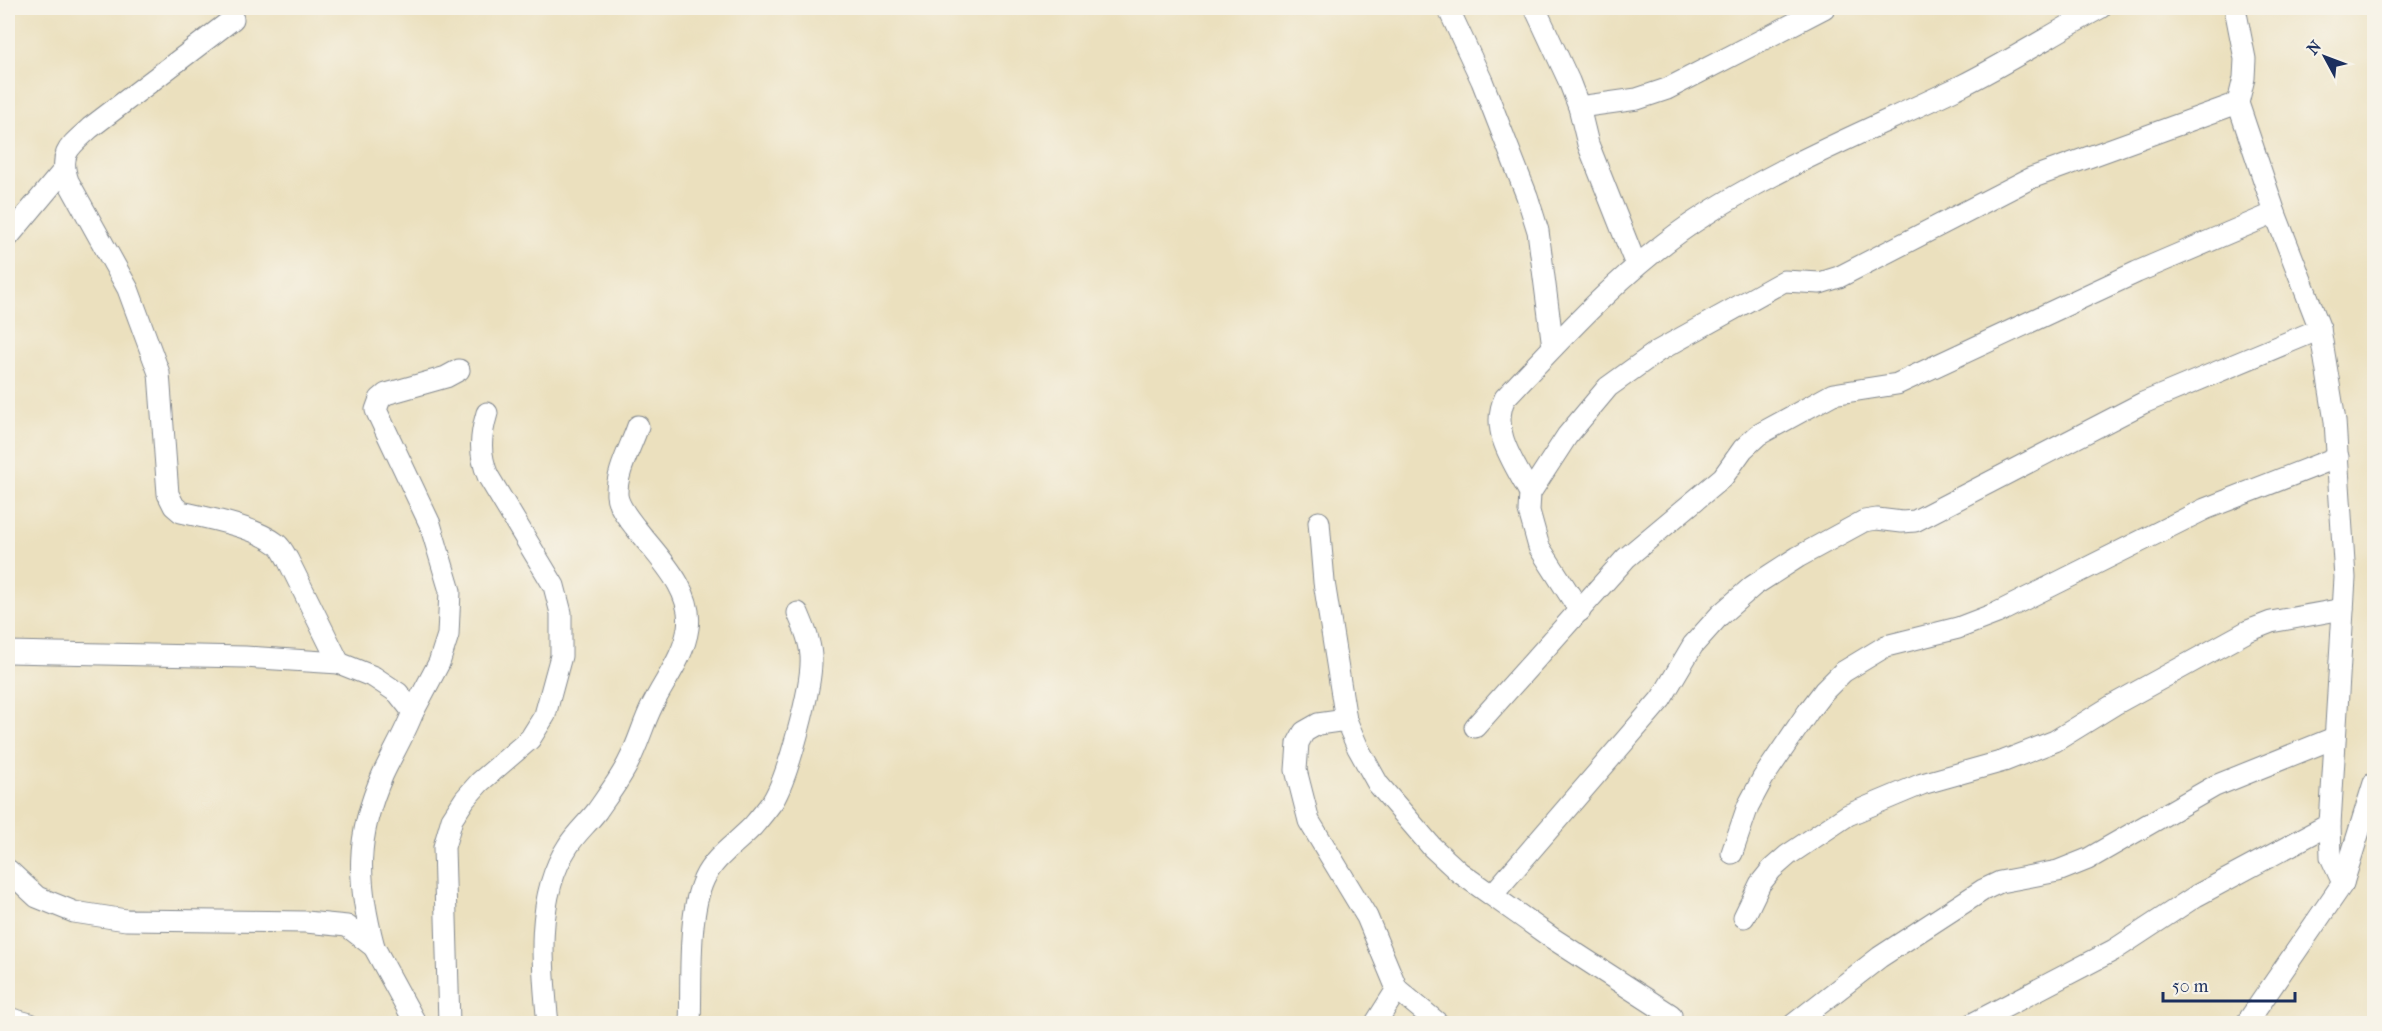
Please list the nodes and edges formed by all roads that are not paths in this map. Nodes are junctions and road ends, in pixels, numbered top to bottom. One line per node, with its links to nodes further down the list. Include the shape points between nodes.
1 (1448, 8): 14 (street, via 1482,81 1538,231)
2 (1535, 8): 8 (street)
3 (1824, 8): 8 (street, via 1667,89 1637,99)
4 (2100, 8): 12 (street, via 1963,85 1787,167 1691,224)
5 (2235, 8): 7 (street, via 2245,59)
6 (233, 20): 9 (street, via 90,128 70,147 64,157)
7 (2238, 103): 10 (street); 19 (street, via 2031,178 1839,277 1820,283 1784,281 1658,351 1608,387 1567,436)
8 (1579, 106): 12 (street, via 1588,144)
9 (64, 170): 11 (street); 25 (street, via 128,289 159,373 168,494 174,506 181,512 247,530 279,546)
10 (2275, 213): 13 (street); 22 (street, via 2137,272 1897,384 1833,394 1758,435 1723,477 1626,558)
11 (8, 237)
12 (1636, 265): 14 (street)
13 (2320, 329): 18 (street); 35 (street, via 2143,403 1915,521 1864,521 1753,586 1693,645 1661,699)
14 (1553, 347): 19 (street, via 1500,408 1501,436)
15 (459, 370): 26 (street, via 386,394 376,410 430,524 450,591 448,635 439,663)
16 (487, 413): 43 (street, via 481,432 482,462 554,586 561,613 561,656 544,715 530,738 480,782 452,819 444,847)
17 (638, 426): 44 (street, via 618,481 617,497 625,514 678,582 686,602 689,627 681,655 651,707 629,761 561,857 551,884 544,928)
18 (2338, 457): 21 (street, via 2345,578); 32 (street, via 2205,509 1997,612 1958,628 1886,646 1844,672 1824,691 1763,778 1748,806)
19 (1530, 493): 22 (street, via 1529,511 1539,547)
20 (1319, 522): 27 (street, via 1324,582)
21 (2343, 609): 29 (street); 36 (street, via 2271,622 2248,631 2055,741 2004,761 1922,784 1848,815 1772,869)
22 (1580, 611): 28 (street)
23 (798, 613): 45 (street, via 811,658 793,750 773,800 753,826 721,855 697,896)
24 (8, 652): 25 (street)
25 (339, 663): 26 (street, via 374,677 398,693)
26 (413, 712): 37 (street, via 382,776 361,841 363,902)
27 (1346, 720): 35 (street, via 1373,775 1393,802 1432,848); 38 (street, via 1318,724 1304,732 1298,743 1296,770 1309,821 1367,917)
28 (1475, 727)
29 (2334, 738): 31 (street); 48 (street, via 2216,786 2088,859 2058,871 2000,882 1983,890 1880,957)
30 (2374, 783): 34 (street)
31 (2330, 824): 34 (street, via 2331,857); 49 (street, via 2196,896 2114,950)
32 (1732, 853)
33 (8, 870): 37 (street, via 37,897 74,912 126,920 332,923 346,926)
34 (2343, 882): 50 (street)
35 (1493, 894): 39 (street, via 1552,938)
36 (1744, 917)
37 (374, 947): 42 (street)
38 (1397, 989): 46 (street); 47 (street)
39 (1671, 1015)
40 (8, 1018): 41 (street)
41 (30, 1023)
42 (417, 1023)
43 (449, 1023)
44 (548, 1023)
45 (690, 1023)
46 (1375, 1023)
47 (1439, 1023)
48 (1794, 1023)
49 (1972, 1023)
50 (2246, 1023)

